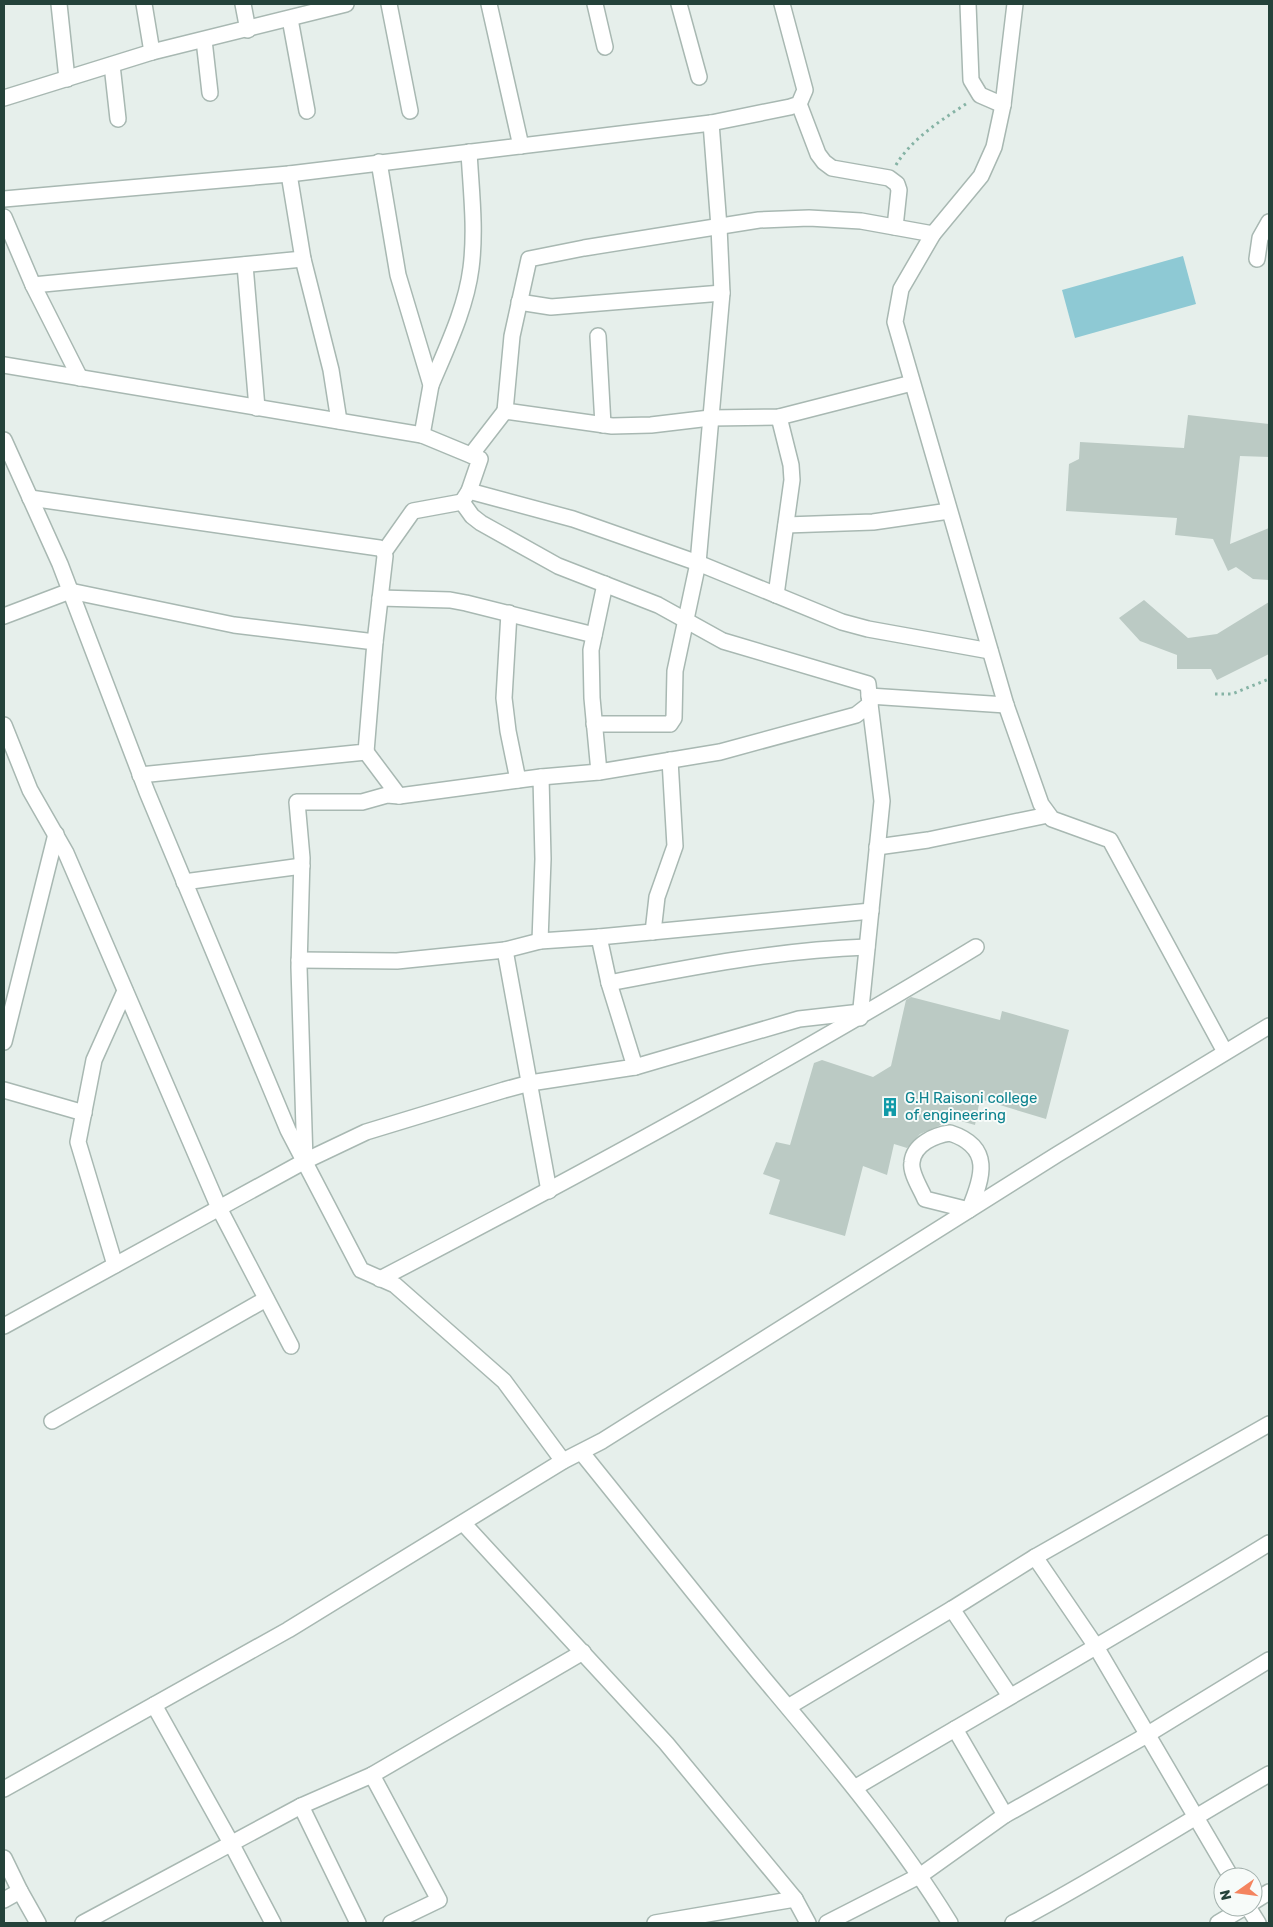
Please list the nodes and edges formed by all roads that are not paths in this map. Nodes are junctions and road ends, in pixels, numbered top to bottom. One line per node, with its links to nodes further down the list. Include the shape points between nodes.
1 (59, 4): 19 (street)
2 (144, 4): 16 (street)
3 (243, 4): 13 (street)
4 (346, 4): 12 (street)
5 (389, 4): 25 (street)
6 (489, 4): 28 (street)
7 (595, 4): 15 (street)
8 (679, 4): 18 (street)
9 (782, 4): 22 (street, via 805,90)
10 (968, 4): 23 (street, via 971,80 980,95)
11 (1015, 4): 23 (street)
12 (290, 19): 13 (street); 24 (street)
13 (248, 30): 14 (street)
14 (204, 40): 16 (street); 20 (street)
15 (606, 47)
16 (152, 52): 17 (street)
17 (112, 65): 19 (street); 26 (street)
18 (699, 77)
19 (67, 79): 21 (street)
20 (210, 93)
21 (4, 98)
22 (800, 104): 27 (street); 36 (street, via 824,162 832,168 888,178 898,184)
23 (1003, 105): 37 (street, via 994,147 981,176)
24 (307, 111)
25 (410, 111)
26 (118, 120)
27 (711, 123): 28 (street); 35 (street)
28 (521, 146): 29 (street)
29 (469, 152): 30 (street); 48 (street, via 473,219 470,270 458,318)
30 (379, 162): 31 (street); 48 (street, via 398,275)
31 (289, 174): 32 (street); 39 (street)
32 (4, 199)
33 (4, 217): 41 (street)
34 (1269, 222): 38 (street, via 1260,238)
35 (720, 227): 36 (street, via 759,220 809,218); 42 (street); 43 (street, via 529,259)
36 (895, 227): 37 (street)
37 (933, 234): 47 (street, via 901,289 895,322)
38 (1257, 259)
39 (303, 260): 40 (street); 53 (street, via 331,370)
40 (245, 265): 41 (street); 49 (street)
41 (33, 285): 46 (street)
42 (722, 293): 43 (street, via 551,307); 52 (street)
43 (520, 302): 50 (street, via 512,336)
44 (598, 336): 54 (street)
45 (4, 365): 46 (street)
46 (80, 378): 49 (street)
47 (912, 383): 51 (street); 60 (street)
48 (432, 384): 55 (street)
49 (257, 408): 53 (street)
50 (506, 411): 54 (street); 57 (street)
51 (779, 416): 52 (street); 61 (street, via 792,473)
52 (710, 418): 54 (street, via 651,425); 63 (street)
53 (339, 421): 55 (street)
54 (603, 425)
55 (422, 436): 57 (street)
56 (4, 440): 59 (street)
57 (471, 455): 58 (street, via 480,459)
58 (466, 497): 62 (street, via 413,511); 63 (street, via 573,519); 64 (street, via 472,516 481,523 558,566)
59 (30, 498): 62 (street, via 379,548); 65 (street)
60 (949, 511): 61 (street, via 873,522); 73 (street)
61 (786, 525): 66 (street)
62 (384, 552): 67 (street)
63 (698, 563): 66 (street); 70 (street)
64 (605, 584): 70 (street, via 658,604); 71 (street)
65 (70, 591): 69 (street); 72 (street, via 234,625); 81 (street)
66 (776, 595): 73 (street, via 868,629)
67 (380, 598): 68 (street, via 450,600); 72 (street)
68 (509, 613): 71 (street); 83 (street, via 504,698)
69 (4, 616)
70 (687, 620): 74 (street, via 723,641 868,684); 76 (street, via 675,672 673,723)
71 (594, 635): 76 (street, via 591,668)
72 (375, 642): 78 (street)
73 (990, 651): 75 (street)
74 (870, 700): 75 (street); 79 (street, via 856,715 720,752); 87 (street, via 882,801)
75 (1006, 705): 85 (street, via 1041,804)
76 (594, 724): 80 (street)
77 (4, 725): 86 (street, via 30,790)
78 (366, 752): 81 (street); 84 (street)
79 (670, 760): 80 (street); 91 (street, via 675,846 657,897)
80 (599, 772): 82 (street)
81 (140, 774): 89 (street)
82 (541, 777): 83 (street); 93 (street)
83 (518, 780): 84 (street)
84 (399, 796): 88 (street, via 387,794 362,802 297,802)
85 (1048, 815): 87 (street, via 935,839); 103 (street, via 1110,840)
86 (56, 834): 99 (street); 102 (street)
87 (877, 847): 90 (street)
88 (302, 866): 89 (street); 97 (street)
89 (184, 882): 108 (street, via 288,1130)
90 (871, 910): 91 (street); 94 (street)
91 (653, 932): 92 (street)
92 (600, 937): 93 (street); 98 (street)
93 (540, 941): 96 (street)
94 (867, 947): 98 (street, via 744,957); 100 (street)
95 (976, 947): 100 (street)
96 (505, 950): 97 (street, via 397,961); 105 (street)
97 (299, 960): 108 (street)
98 (609, 983): 104 (street)
99 (125, 991): 107 (street, via 94,1060); 110 (street)
100 (861, 1015): 104 (street, via 799,1019); 109 (street)
101 (1269, 1026): 103 (street)
102 (4, 1042)
103 (1226, 1052): 111 (street)
104 (635, 1067): 105 (street)
105 (530, 1083): 108 (street, via 366,1132); 109 (street)
106 (4, 1090): 107 (street)
107 (84, 1113): 112 (street, via 78,1142)
108 (305, 1162): 110 (street); 113 (street, via 361,1270)
109 (549, 1191): 113 (street)
110 (219, 1208): 112 (street); 114 (street)
111 (969, 1210): 111 (street, via 982,1167 976,1150 965,1138 950,1132 934,1136 918,1149 912,1162 925,1199); 119 (street)
112 (115, 1265): 115 (street)
113 (380, 1278): 120 (street, via 395,1285 504,1381)
114 (266, 1299): 116 (street); 117 (street)
115 (4, 1326)
116 (291, 1346)
117 (52, 1421)
118 (1269, 1424): 123 (street)
119 (582, 1453): 120 (street); 130 (street)
120 (564, 1461): 121 (street)
121 (462, 1523): 126 (street); 129 (street, via 288,1630)
122 (1269, 1544): 125 (street)
123 (1035, 1556): 124 (street); 125 (street)
124 (952, 1609): 128 (street); 130 (street)
125 (1095, 1646): 128 (street); 132 (street)
126 (583, 1652): 134 (street); 145 (street, via 666,1744)
127 (1269, 1660): 132 (street)
128 (1010, 1696): 131 (street)
129 (154, 1705): 136 (street); 140 (street)
130 (788, 1707): 135 (street)
131 (955, 1729): 135 (street); 138 (street)
132 (1147, 1734): 138 (street); 139 (street)
133 (1269, 1774): 139 (street)
134 (372, 1775): 137 (street); 151 (street, via 439,1900)
135 (856, 1787): 143 (street)
136 (4, 1789)
137 (301, 1806): 140 (street); 150 (street)
138 (1005, 1815): 143 (street)
139 (1195, 1816): 142 (street); 156 (street, via 1070,1894)
140 (232, 1843): 148 (street); 149 (street)
141 (4, 1858): 144 (street)
142 (1224, 1867)
143 (920, 1875): 154 (street); 155 (street)
144 (20, 1891): 146 (street); 147 (street)
145 (795, 1899): 152 (street); 153 (street)
146 (4, 1900)
147 (38, 1923)
148 (83, 1923)
149 (273, 1923)
150 (358, 1923)
151 (390, 1923)
152 (655, 1923)
153 (808, 1923)
154 (827, 1923)
155 (950, 1923)
156 (1013, 1923)

